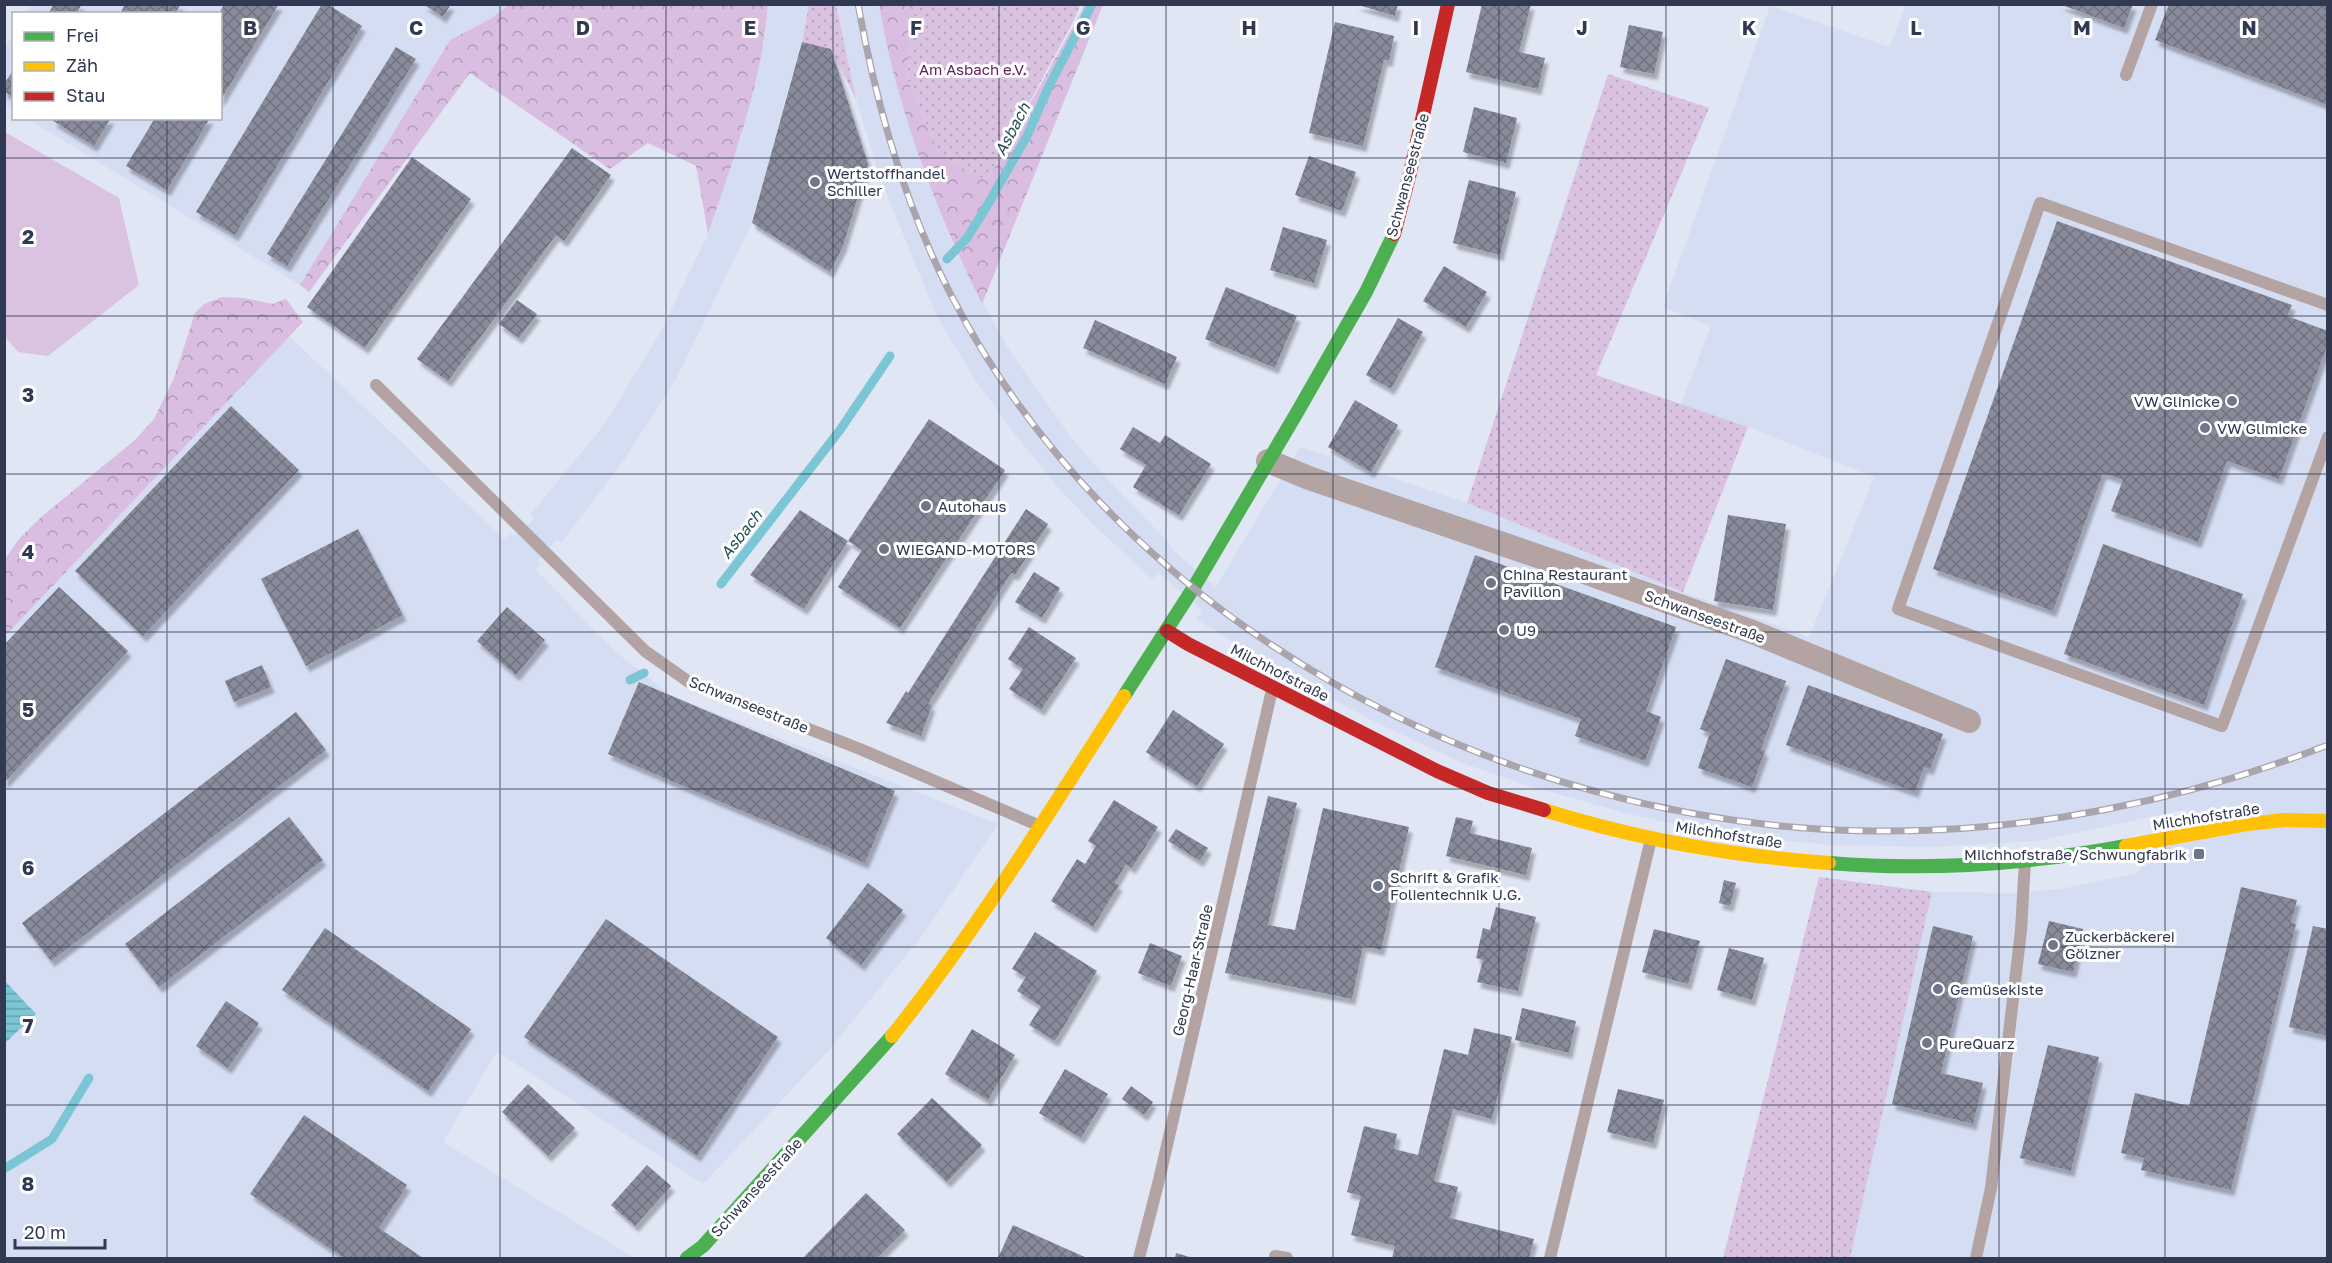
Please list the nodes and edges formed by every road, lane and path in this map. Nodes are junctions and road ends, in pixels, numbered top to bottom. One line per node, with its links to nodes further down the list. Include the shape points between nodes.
1 (1448, 4): 7 (street, Schwanseestraße, via 1393,237)
2 (2152, 4): 3 (lane)
3 (2126, 75)
4 (2328, 305): 6 (lane, via 2040,203 1898,609 2222,726)
5 (376, 385): 12 (lane, Schwanseestraße, via 645,651 689,681)
6 (2328, 437)
7 (1268, 461): 8 (street, Schwanseestraße); 10 (street, Schwanseestraße, via 1750,631)
8 (1167, 631): 9 (street, Milchhofstraße); 12 (street, Schwanseestraße)
9 (1273, 687): 13 (street, Milchhofstraße, via 1437,771 1488,792 1598,827); 16 (lane, Georg-Haar-Straße)
10 (1969, 721)
11 (2328, 821): 14 (street, Milchhofstraße, via 2247,824 2082,854)
12 (1040, 826): 15 (street, Schwanseestraße, via 936,981 889,1039 703,1246)
13 (1651, 838): 14 (street, Milchhofstraße, via 1789,860 1864,866 1966,865); 19 (lane)
14 (2025, 859): 20 (lane, via 2021,930 1991,1188)
15 (687, 1258)
16 (1139, 1258)
17 (1275, 1258): 18 (lane)
18 (1287, 1258)
19 (1550, 1258)
20 (1976, 1258)

